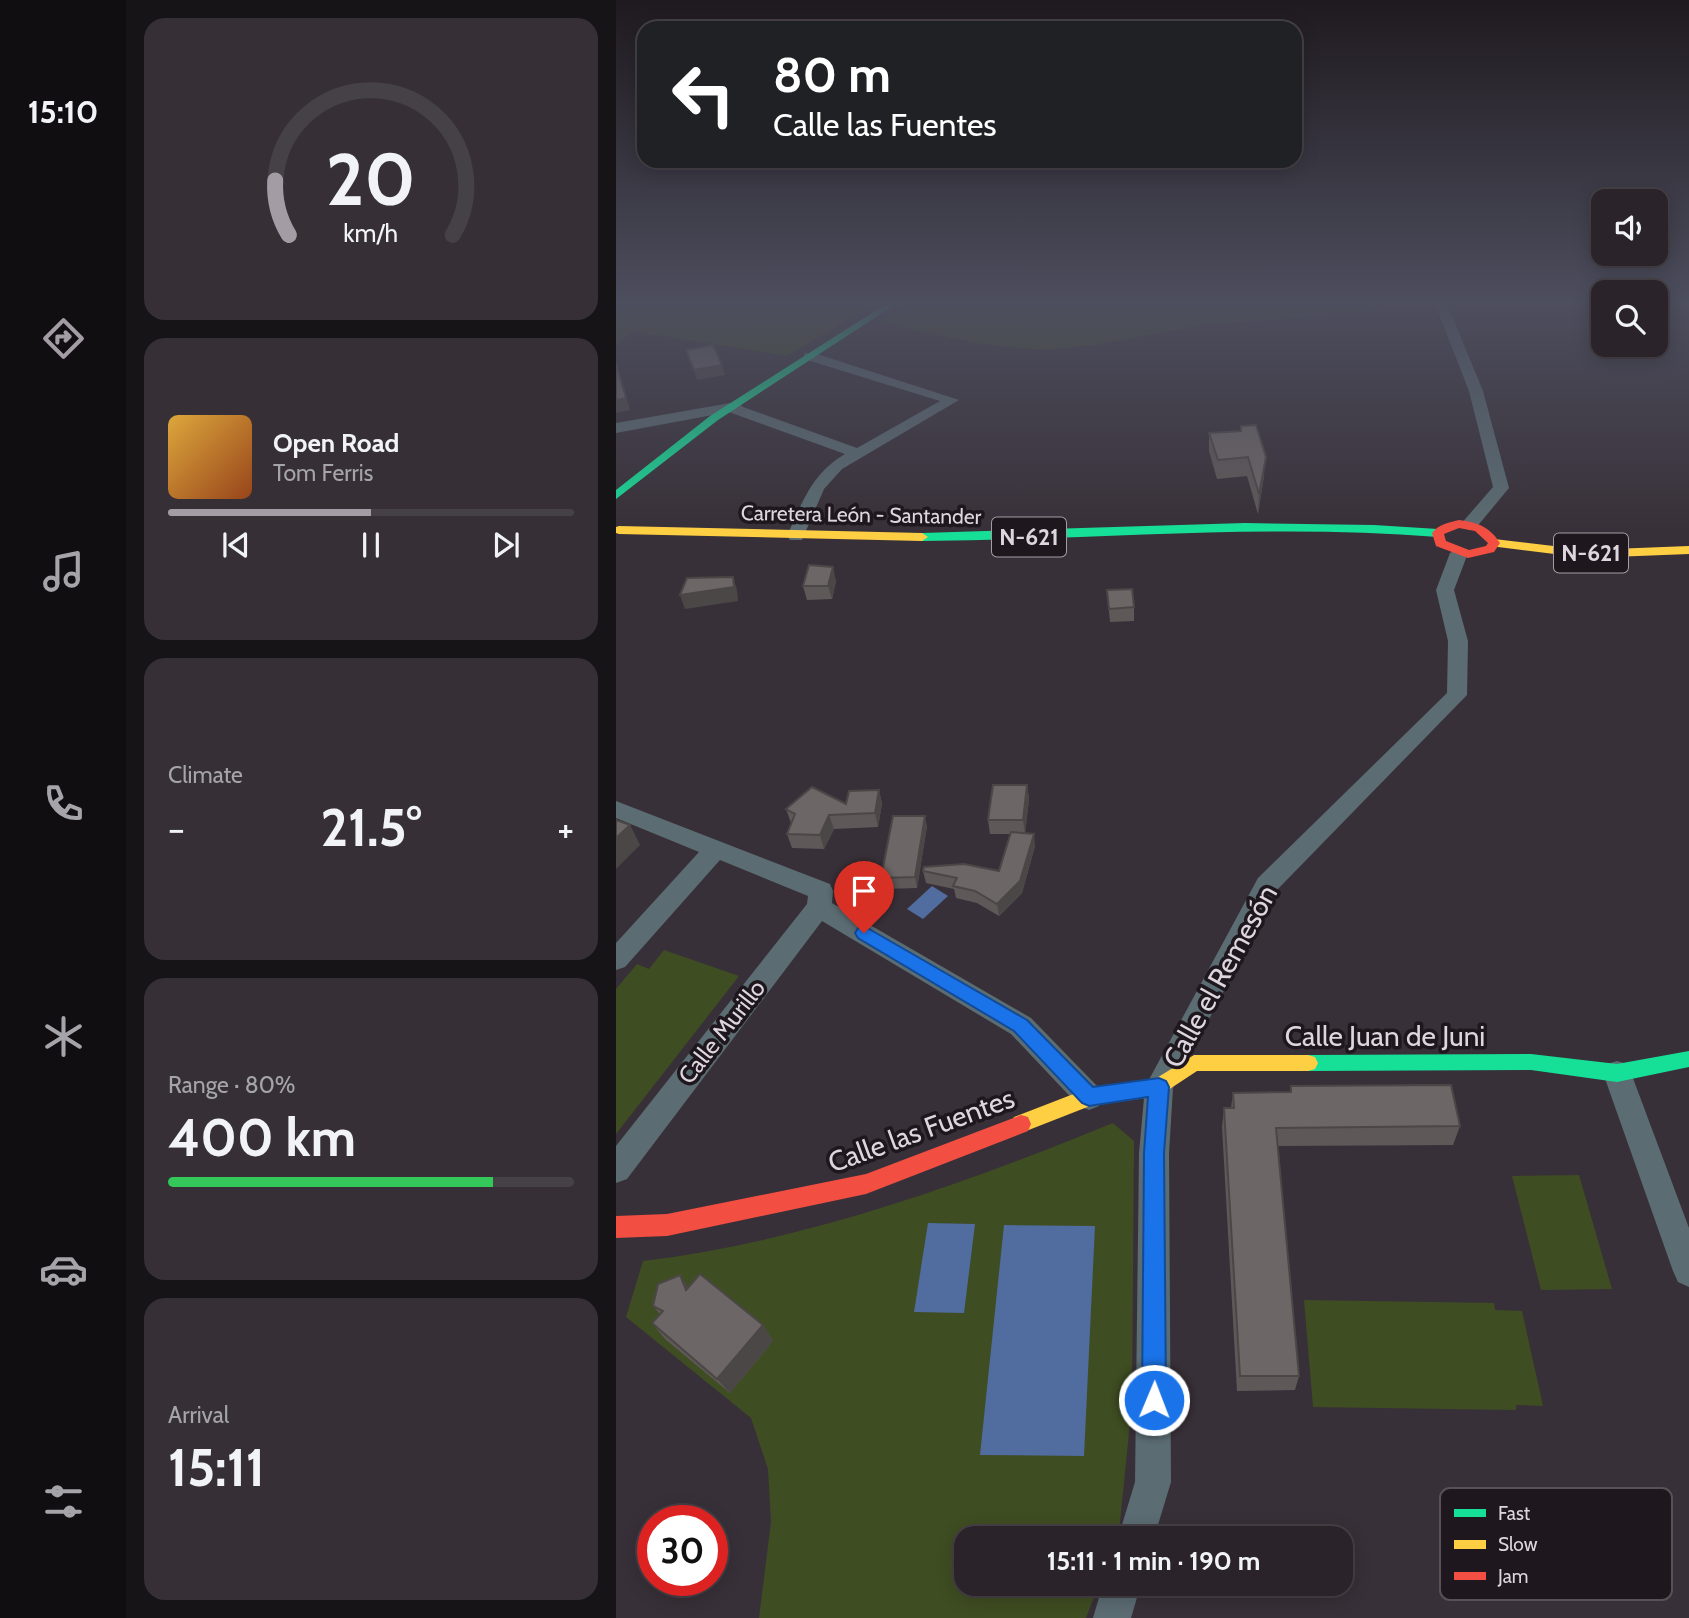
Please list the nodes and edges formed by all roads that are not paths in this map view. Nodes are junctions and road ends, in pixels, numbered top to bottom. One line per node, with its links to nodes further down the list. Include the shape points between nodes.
1 (774, 380): 5 (main road)
2 (885, 380): 4 (street)
3 (1471, 380): 9 (street, via 1501,488)
4 (952, 400): 7 (street)
5 (734, 407): 6 (street); 7 (street); 8 (main road)
6 (616, 428)
7 (856, 453): 12 (street, via 836,466 817,488)
8 (616, 496)
9 (1469, 525): 11 (main road, N-621, via 1450,525); 13 (main road, N-621, via 1485,531)
10 (617, 529): 12 (main road, Carretera León - Santander / N-621)
11 (1438, 533): 12 (main road, Carretera León - Santander / N-621, via 1265,525 1012,538); 15 (main road, via 1440,543)
12 (796, 536)
13 (1494, 543): 14 (main road, N-621, via 1587,554); 15 (main road, N-621, via 1484,552)
14 (1689, 550)
15 (1459, 553): 22 (street, Calle el Remesón, via 1445,590 1458,641 1457,695 1267,885)
16 (616, 809): 17 (street)
17 (716, 849): 18 (street); 19 (street)
18 (820, 899): 23 (street, via 1021,1026); 24 (street, Calle Murillo)
19 (616, 960)
20 (1689, 1059): 21 (main road, Calle Juan de Juni)
21 (1618, 1073): 22 (main road, Calle Juan de Juni, via 1531,1062 1194,1063); 26 (street)
22 (1159, 1087): 23 (main road, Calle las Fuentes); 27 (street, Calle el Remesón, via 1154,1153 1153,1482)
23 (1089, 1097): 25 (main road, Calle las Fuentes, via 866,1184 667,1225)
24 (616, 1169)
25 (616, 1227)
26 (1689, 1271)
27 (1140, 1526)
28 (1118, 1596): 29 (street)
29 (1112, 1618)

